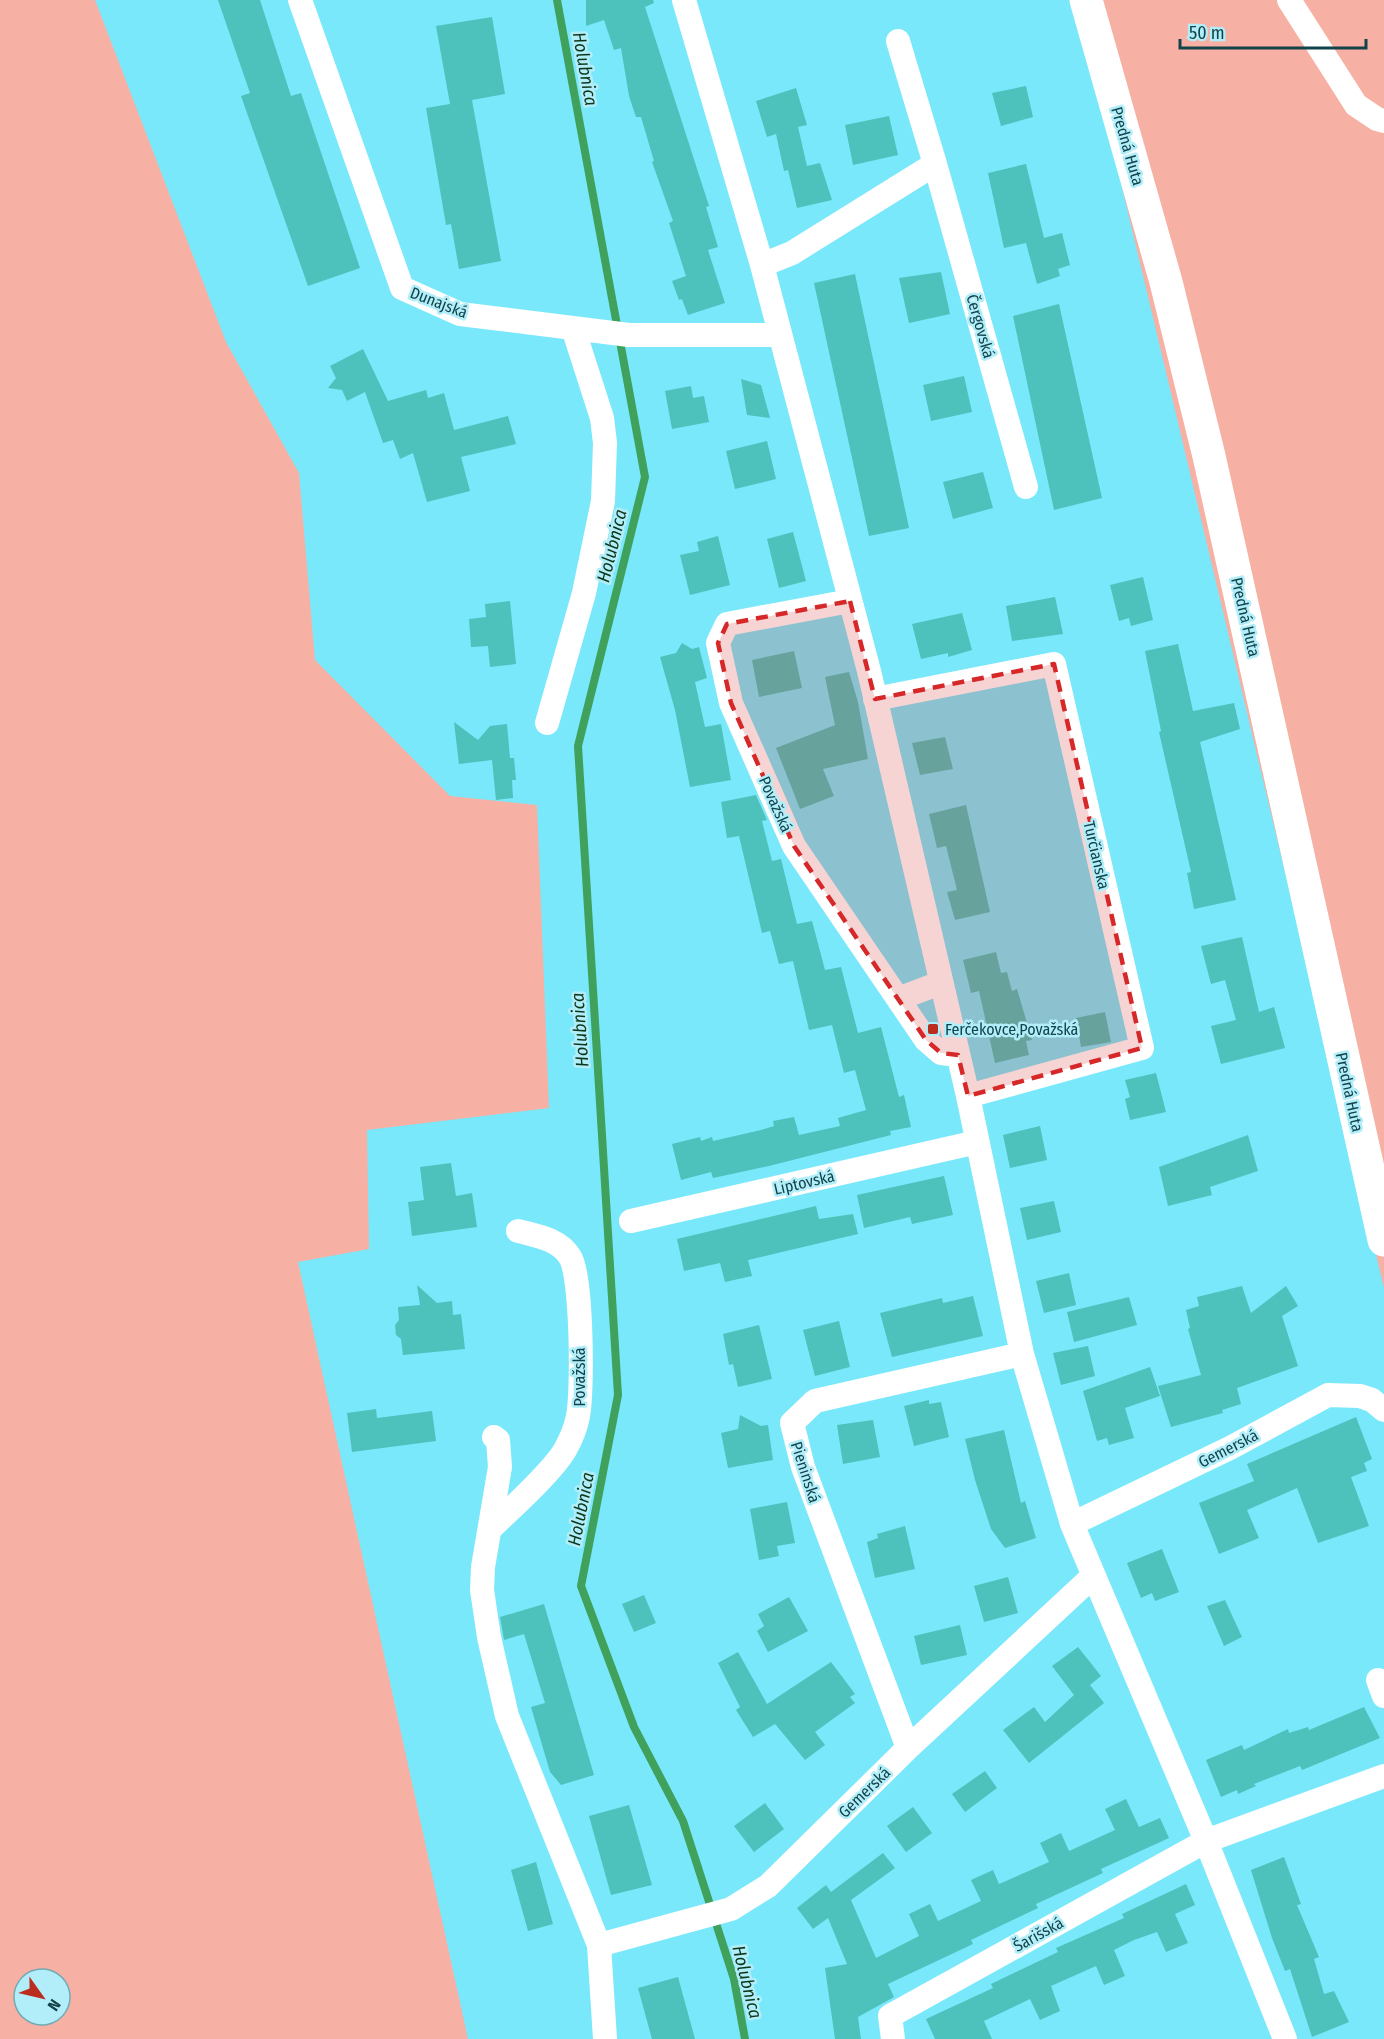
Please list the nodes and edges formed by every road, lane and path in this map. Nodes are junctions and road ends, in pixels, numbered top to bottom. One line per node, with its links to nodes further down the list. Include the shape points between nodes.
1 (300, 0): 9 (street, Dunajská, via 402,288 460,314)
2 (684, 0): 8 (street)
3 (1086, 0): 22 (main road, Predná Huta, via 1167,282 1209,456)
4 (1289, 0): 6 (street, via 1356,105)
5 (898, 41): 7 (street, Čergovská)
6 (1384, 121)
7 (935, 164): 8 (street, via 792,253); 11 (street, Čergovská)
8 (762, 265): 10 (street)
9 (583, 329): 10 (street, Dunajská, via 629,334); 14 (street, via 605,443 603,501 584,593)
10 (780, 335): 12 (street)
11 (1026, 487)
12 (850, 601): 13 (street); 16 (street, Považská, via 727,624 718,643 731,703 794,846)
13 (875, 699): 15 (street); 18 (street, Turčianska, via 1054,664 1142,1048)
14 (547, 723)
15 (940, 983): 16 (street); 17 (street)
16 (898, 999): 17 (street, Považská, via 934,1049)
17 (958, 1055): 18 (street)
18 (968, 1096): 19 (street)
19 (977, 1142): 20 (street, Liptovská); 23 (street)
20 (631, 1221)
21 (518, 1231): 27 (street, Považská, via 550,1239 570,1256 577,1275 581,1395 578,1419 564,1451)
22 (1384, 1240)
23 (1022, 1354): 26 (street); 29 (street, Pieninská, via 815,1401 792,1424 802,1467)
24 (1384, 1410): 26 (street, Gemerská, via 1360,1396 1328,1395 1230,1448)
25 (494, 1437): 27 (street, via 498,1440 500,1467)
26 (1072, 1524): 28 (street)
27 (492, 1527): 32 (street, via 482,1590 507,1716)
28 (1092, 1577): 29 (street, Gemerská); 31 (street)
29 (908, 1748): 32 (street, Gemerská, via 768,1886 731,1909)
30 (1384, 1776): 31 (street)
31 (1206, 1841): 34 (street, Šarišská, via 890,2016); 35 (street)
32 (599, 1945): 33 (street)
33 (605, 2039)
34 (893, 2039)
35 (1285, 2039)

